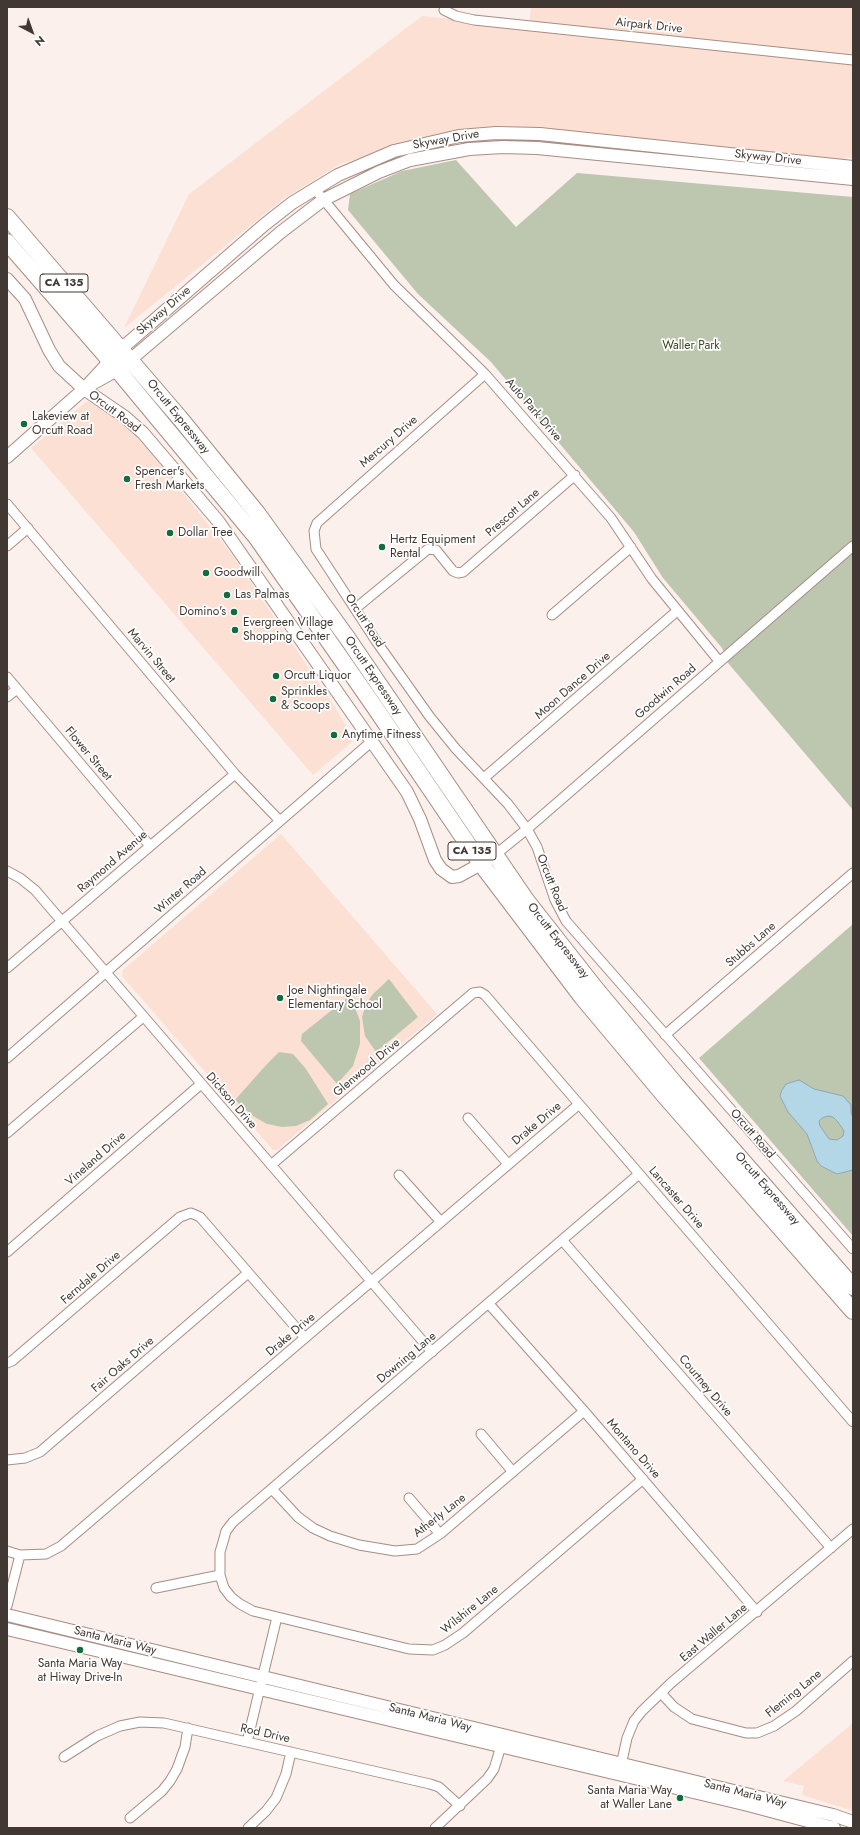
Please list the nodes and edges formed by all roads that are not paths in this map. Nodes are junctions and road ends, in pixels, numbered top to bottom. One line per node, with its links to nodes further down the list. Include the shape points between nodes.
1 (444, 10): 2 (street, Airpark Drive, via 474,20)
2 (853, 60)
3 (853, 167): 5 (main road, Skyway Drive, via 540,134 496,133 441,139 394,150)
4 (853, 180): 6 (main road, Skyway Drive, via 537,148 469,148 410,160 366,178)
5 (314, 188): 6 (street, Auto Park Drive); 10 (main road, Skyway Drive, via 264,225)
6 (323, 200): 10 (main road, Skyway Drive); 12 (street, Auto Park Drive, via 394,285)
7 (7, 217): 10 (highway, Orcutt Expressway / CA 135)
8 (7, 242): 11 (highway, Orcutt Expressway / CA 135)
9 (7, 279): 13 (main road, Orcutt Road, via 25,299 49,350 60,366)
10 (126, 354): 11 (main road, Skyway Drive); 35 (highway, Orcutt Expressway / CA 135, via 257,513 348,638)
11 (113, 365): 13 (main road, Skyway Drive); 36 (highway, Orcutt Expressway / CA 135, via 206,475 277,565)
12 (486, 374): 15 (street, Auto Park Drive); 18 (street, Mercury Drive, via 329,510 317,523)
13 (84, 389): 14 (main road, Skyway Drive); 29 (main road, Orcutt Road, via 125,417 143,433 218,521)
14 (7, 457)
15 (575, 475): 21 (street, Auto Park Drive, via 611,518); 22 (street, Prescott Lane, via 463,572 453,571 436,550 428,549)
16 (7, 504): 17 (street, Marvin Street)
17 (28, 528): 19 (street); 30 (street, Marvin Street)
18 (314, 531): 22 (street, Orcutt Road, via 314,542 321,557)
19 (7, 546)
20 (853, 546): 25 (street, Goodwin Road)
21 (631, 547): 23 (street, Auto Park Drive); 24 (street)
22 (356, 608): 31 (street, Orcutt Road, via 376,641 430,716 456,749)
23 (677, 611): 25 (street, Auto Park Drive); 31 (street, Moon Dance Drive)
24 (552, 615)
25 (719, 661): 33 (street, Goodwin Road)
26 (7, 677): 27 (street, Flower Street)
27 (17, 688): 28 (street); 34 (street, Flower Street)
28 (7, 697)
29 (371, 742): 32 (street, Winter Road); 36 (main road, Orcutt Road, via 407,792 441,869 452,877)
30 (235, 774): 32 (street, Marvin Street); 34 (street, Raymond Avenue)
31 (484, 778): 33 (street, Orcutt Road)
32 (280, 821): 41 (street, Winter Road)
33 (527, 829): 35 (street, Goodwin Road); 44 (street, Orcutt Road, via 566,921)
34 (150, 846): 39 (street, Raymond Avenue)
35 (495, 855): 36 (main road, Orcutt Road); 60 (highway, Orcutt Expressway / CA 135, via 526,900 594,988)
36 (482, 865): 62 (highway, Orcutt Expressway / CA 135, via 582,997)
37 (7, 871): 39 (street, Dickson Drive, via 35,890)
38 (853, 873): 44 (street, Stubbs Lane)
39 (62, 922): 40 (street, Raymond Avenue); 41 (street, Dickson Drive)
40 (7, 968)
41 (105, 972): 43 (street, Dickson Drive); 45 (street, Winter Road)
42 (480, 992): 47 (street, Lancaster Drive); 51 (street, Glenwood Drive, via 473,993)
43 (143, 1016): 46 (street, Dickson Drive); 49 (street)
44 (665, 1035): 56 (street, Orcutt Road)
45 (7, 1058)
46 (201, 1084): 51 (street, Dickson Drive); 57 (street, Vineland Drive)
47 (578, 1105): 50 (street, Drake Drive); 52 (street, Lancaster Drive)
48 (468, 1118): 50 (street)
49 (7, 1133)
50 (508, 1164): 54 (street, Drake Drive)
51 (271, 1165): 59 (street, Dickson Drive)
52 (639, 1174): 55 (street, Downing Lane); 67 (street, Lancaster Drive)
53 (399, 1176): 54 (street)
54 (441, 1222): 59 (street, Drake Drive)
55 (562, 1240): 61 (street, Downing Lane); 76 (street, Courtney Drive)
56 (853, 1249)
57 (7, 1252)
58 (248, 1273): 63 (street); 65 (street, Ferndale Drive, via 200,1217 191,1213 180,1217); 69 (street, Fair Oaks Drive, via 40,1452 25,1458)
59 (372, 1281): 63 (street, Drake Drive); 64 (street, Dickson Drive)
60 (853, 1288)
61 (489, 1304): 64 (street, Downing Lane); 66 (street, Montano Drive)
62 (853, 1311)
63 (305, 1338): 78 (street, Drake Drive, via 61,1546 46,1554)
64 (432, 1352): 72 (street, Downing Lane)
65 (7, 1363)
66 (584, 1411): 70 (street, Atherly Lane); 71 (street, Montano Drive)
67 (853, 1422)
68 (481, 1434): 70 (street)
69 (7, 1460)
70 (513, 1472): 75 (street, Atherly Lane)
71 (643, 1479): 82 (street, Montano Drive); 84 (street, Wilshire Lane, via 463,1633 433,1650 409,1648)
72 (272, 1489): 75 (street, Atherly Lane, via 298,1517 313,1528 359,1545 406,1551 424,1546); 79 (street, Downing Lane, via 226,1531 220,1552)
73 (409, 1498): 75 (street)
74 (853, 1529): 76 (street, East Waller Lane)
75 (440, 1534)
76 (830, 1548): 82 (street, East Waller Lane)
77 (7, 1551): 78 (street, Drake Drive)
78 (20, 1555): 81 (street)
79 (220, 1575): 80 (street); 84 (street, Wilshire Lane, via 224,1588 240,1604 253,1611)
80 (156, 1588)
81 (7, 1606)
82 (757, 1612): 89 (street, East Waller Lane)
83 (7, 1615): 87 (main road, Santa Maria Way)
84 (277, 1616): 87 (street)
85 (7, 1629): 88 (main road, Santa Maria Way)
86 (853, 1661): 89 (street, Fleming Lane, via 796,1711 768,1730 757,1733 732,1730 692,1719 674,1707)
87 (263, 1677): 88 (street); 95 (main road, Santa Maria Way)
88 (260, 1689): 91 (street); 92 (main road, Santa Maria Way)
89 (661, 1693): 95 (street, East Waller Lane, via 634,1722 627,1738)
90 (188, 1728): 91 (street, Rod Drive); 94 (street, Rod Drive, via 157,1722 129,1723 97,1736); 97 (street, via 182,1755 170,1781)
91 (247, 1742): 93 (street, Rod Drive)
92 (501, 1746): 95 (main road, Santa Maria Way); 96 (street, via 494,1769)
93 (291, 1752): 96 (street, Rod Drive, via 430,1784 439,1787); 99 (street, via 286,1774 276,1798)
94 (64, 1757)
95 (620, 1769): 98 (main road, Santa Maria Way, via 833,1815); 101 (main road, Santa Maria Way)
96 (460, 1806): 100 (street)
97 (130, 1818)
98 (853, 1822)
99 (248, 1828)
100 (435, 1828)
101 (834, 1828)

